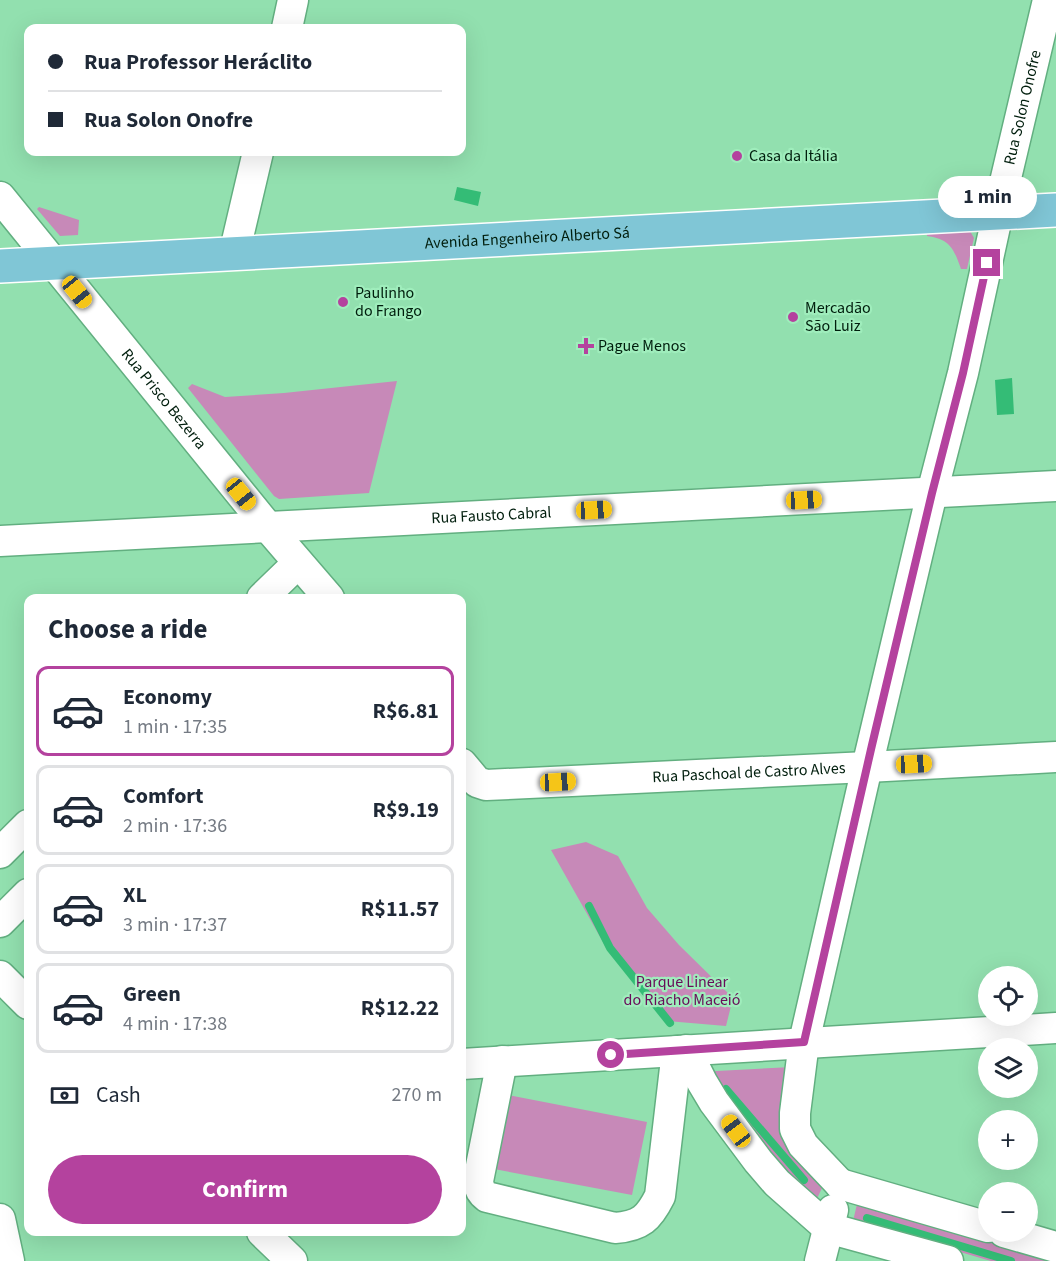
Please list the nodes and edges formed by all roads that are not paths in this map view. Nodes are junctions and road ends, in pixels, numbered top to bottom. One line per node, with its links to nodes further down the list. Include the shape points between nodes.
1 (293, 0): 3 (street)
2 (1048, 0): 7 (street, Rua Solon Onofre)
3 (287, 24)
4 (257, 156): 8 (street)
5 (0, 197): 9 (street, Rua Prisco Bezerra)
6 (1056, 210): 7 (main road, Avenida Engenheiro Alberto Sá)
7 (998, 214): 8 (main road, Avenida Engenheiro Alberto Sá); 12 (street, Rua Solon Onofre)
8 (234, 254): 9 (main road, Avenida Engenheiro Alberto Sá)
9 (52, 263): 10 (main road, Avenida Engenheiro Alberto Sá); 13 (street, Rua Prisco Bezerra)
10 (0, 267)
11 (1056, 486): 12 (street, Rua Fausto Cabral)
12 (932, 493): 13 (street, Rua Fausto Cabral); 19 (street, Rua Solon Onofre)
13 (267, 526): 14 (street, Rua Fausto Cabral); 15 (street, Rua Prisco Bezerra)
14 (0, 541)
15 (298, 563): 16 (street); 17 (street, Rua Prisco Bezerra)
16 (266, 594)
17 (325, 594)
18 (1056, 757): 19 (street, Rua Paschoal de Castro Alves)
19 (867, 767): 20 (street, Rua Paschoal de Castro Alves, via 486,785); 30 (street, Rua Solon Onofre)
20 (470, 773)
21 (24, 829): 22 (street)
22 (0, 853)
23 (24, 898): 24 (street)
24 (0, 922)
25 (0, 976): 26 (street)
26 (24, 1000)
27 (0, 1004): 28 (street)
28 (24, 1011)
29 (1056, 1028): 30 (street)
30 (804, 1042): 31 (street); 34 (street, Rua Solon Onofre, via 795,1129 803,1145)
31 (681, 1050): 32 (street); 32 (street, via 660,1196 642,1221 615,1228 482,1194 478,1181); 37 (street, via 758,1161)
32 (502, 1061): 33 (street)
33 (466, 1064)
34 (840, 1184): 36 (street); 37 (street)
35 (0, 1219): 41 (street)
36 (978, 1224)
37 (828, 1228): 43 (street); 44 (street)
38 (266, 1236): 42 (street)
39 (1038, 1242): 40 (street)
40 (1056, 1247)
41 (9, 1261)
42 (292, 1261)
43 (820, 1261)
44 (948, 1261)

